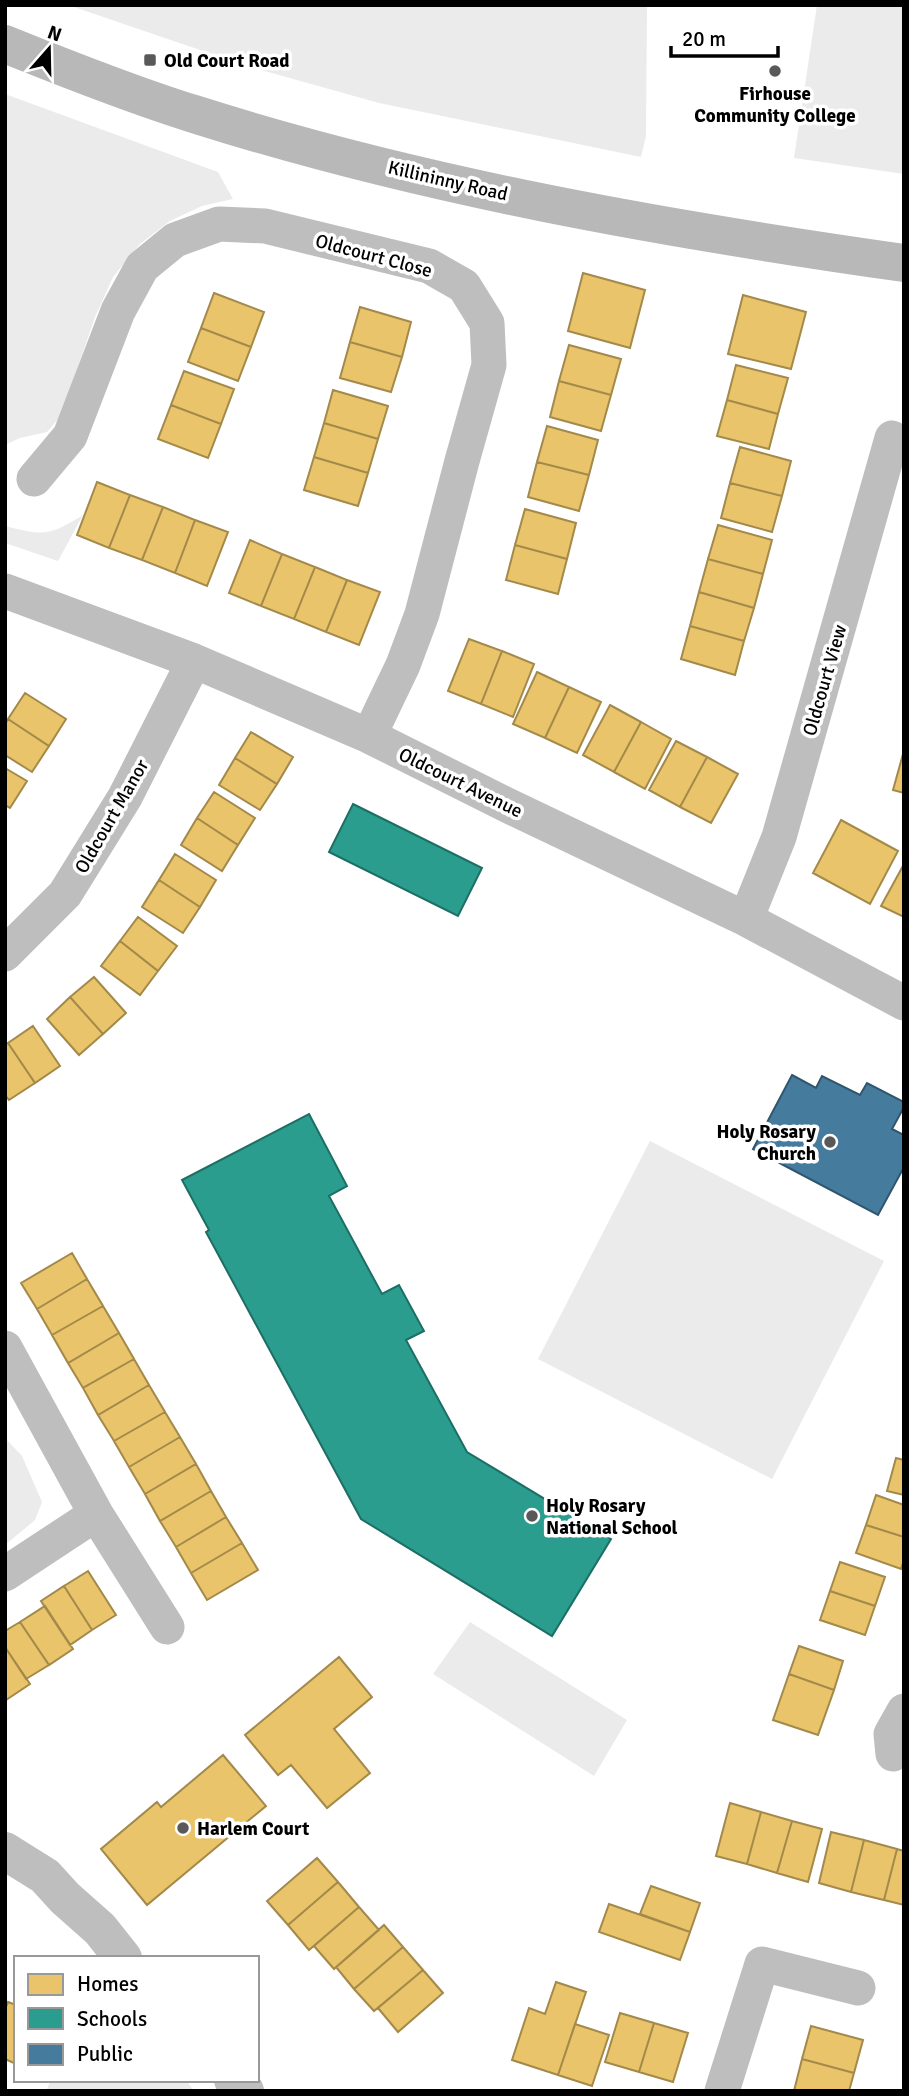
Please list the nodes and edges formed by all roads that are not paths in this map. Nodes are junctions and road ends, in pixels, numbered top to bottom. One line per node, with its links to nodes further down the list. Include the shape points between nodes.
1 (5, 44): 2 (main road, Killininny Road, via 192,114 404,171 601,214)
2 (904, 263)
3 (892, 438): 8 (street, Oldcourt View, via 779,837)
4 (34, 479): 7 (street, Oldcourt Close, via 70,436 118,311 142,267 175,240 219,225 265,226 429,266 464,286 487,323 489,365 422,614)
5 (5, 591): 6 (street, Oldcourt Avenue)
6 (194, 661): 7 (street, Oldcourt Avenue); 9 (street, Oldcourt Manor, via 125,797 65,894)
7 (369, 736): 8 (street, Oldcourt Avenue)
8 (747, 919): 10 (street, Oldcourt Avenue)
9 (5, 954)
10 (904, 1003)
11 (5, 1348): 12 (street)
12 (96, 1514): 13 (street); 14 (street)
13 (5, 1574)
14 (167, 1627)
15 (904, 1711): 16 (street, via 891,1734)
16 (893, 1754)
17 (5, 1851): 18 (street, via 45,1876)
18 (121, 1956)
19 (858, 1988): 20 (street, via 762,1964)
20 (722, 2091)

